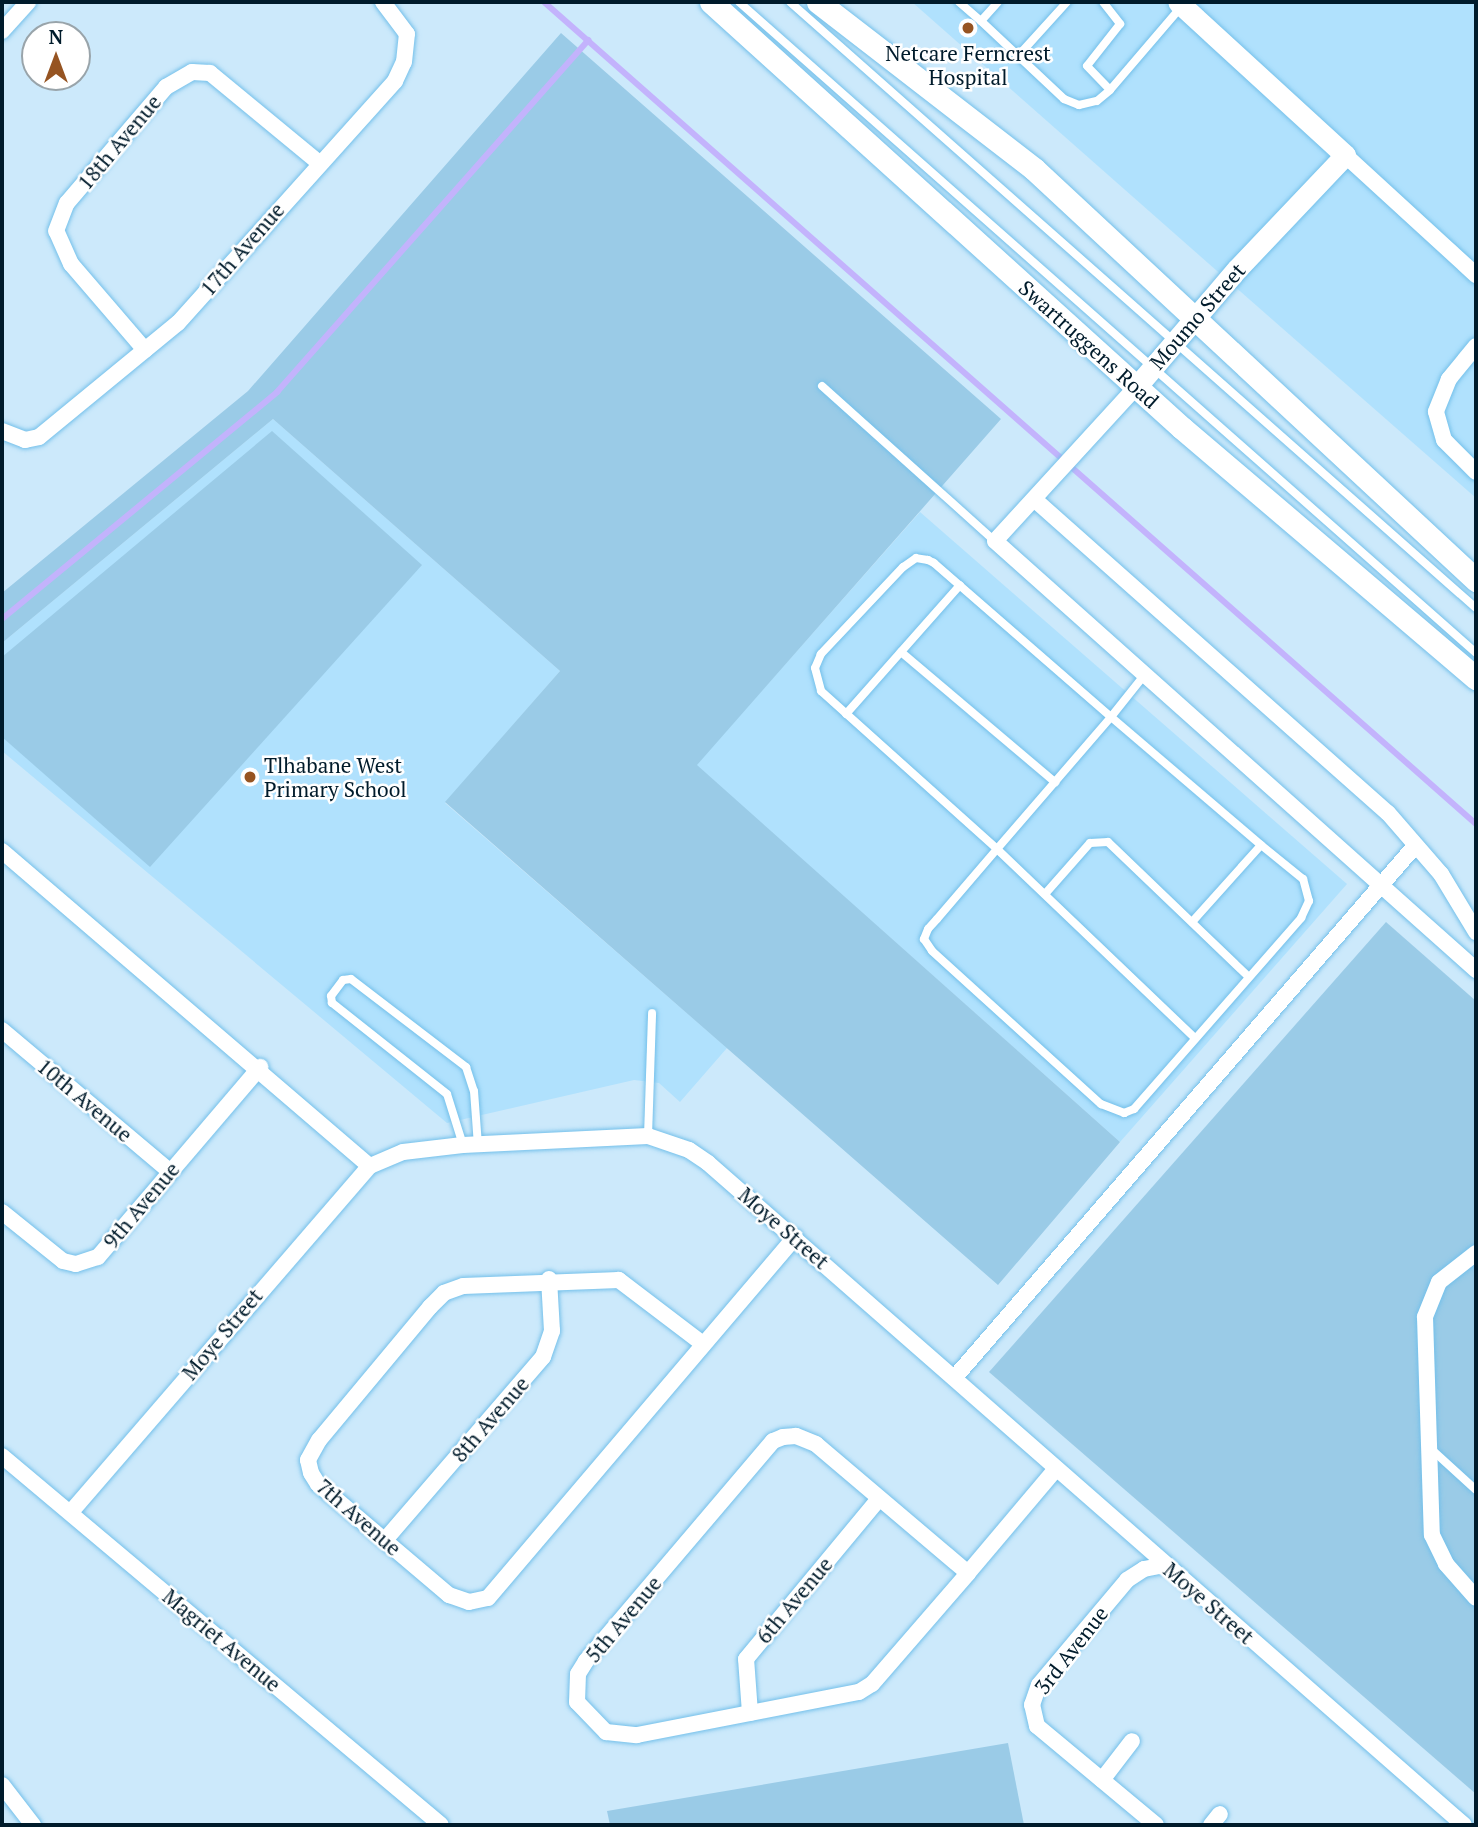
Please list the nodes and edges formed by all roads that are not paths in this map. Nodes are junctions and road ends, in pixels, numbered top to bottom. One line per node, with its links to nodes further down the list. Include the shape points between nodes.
1 (28, 2): 13 (street)
2 (383, 2): 17 (street, 17th Avenue, via 407,34 404,62 395,81)
3 (710, 2): 25 (main road, Swartruggens Road)
4 (739, 2): 23 (lane)
5 (790, 2): 20 (lane)
6 (818, 2): 19 (main road, via 1024,161)
7 (958, 2): 12 (lane)
8 (998, 2): 12 (lane)
9 (1068, 2): 14 (lane)
10 (1103, 2): 15 (lane, via 1119,24 1087,66)
11 (1180, 4): 15 (lane); 16 (street)
12 (981, 21): 14 (lane)
13 (2, 31)
14 (1018, 56): 15 (lane, via 1064,99 1080,105 1097,102)
15 (1110, 90)
16 (1345, 155): 18 (street); 19 (street, Moumo Street)
17 (318, 162): 22 (street, 17th Avenue, via 178,323); 22 (street, 18th Avenue, via 210,73 192,72 166,87 67,203 56,231 71,264)
18 (1476, 275)
19 (1194, 317): 20 (street, Moumo Street); 30 (main road, via 1256,380)
20 (1174, 341): 23 (street, Moumo Street); 32 (lane)
21 (1476, 346): 27 (street, via 1449,379 1436,412 1444,440)
22 (145, 350): 26 (street, 17th Avenue, via 39,437 25,440)
23 (1153, 367): 25 (street, Moumo Street); 34 (lane)
24 (822, 386): 29 (lane)
25 (1137, 386): 28 (street, Moumo Street); 36 (main road, Swartruggens Road, via 1292,526)
26 (2, 432)
27 (1476, 472)
28 (1034, 499): 29 (street, Moumo Street); 41 (street, via 1388,813)
29 (995, 541): 35 (street)
30 (1476, 580)
31 (960, 586): 33 (lane); 37 (lane, via 928,560 911,561 821,654 815,668 817,683); 38 (lane)
32 (1476, 608)
33 (901, 652): 37 (lane); 39 (lane)
34 (1476, 653)
35 (1146, 673): 38 (lane); 44 (street)
36 (1476, 678)
37 (846, 714): 42 (lane)
38 (1111, 717): 39 (lane); 40 (lane)
39 (1055, 782): 42 (lane)
40 (1261, 845): 46 (lane); 49 (lane, via 1303,879 1309,901 1301,918)
41 (1415, 846): 44 (street); 47 (street, via 1441,874)
42 (997, 849): 45 (lane); 52 (lane, via 928,929 924,939 932,951 1109,1110 1124,1113 1134,1108)
43 (2, 851): 53 (street)
44 (1380, 885): 48 (street); 63 (street)
45 (1045, 894): 46 (lane, via 1090,844 1104,841); 52 (lane)
46 (1192, 922): 49 (lane)
47 (1476, 932)
48 (1476, 970)
49 (1249, 977): 52 (lane)
50 (652, 1013): 54 (lane)
51 (2, 1030): 57 (street, 10th Avenue)
52 (1194, 1037)
53 (260, 1067): 56 (street); 57 (street, 9th Avenue)
54 (648, 1136): 55 (street, Moye Street); 59 (street, Moye Street, via 689,1150 708,1163)
55 (471, 1145): 55 (lane, via 474,1091 466,1067 351,979 343,980 331,996 332,1003 447,1094); 56 (street, Moye Street, via 403,1152)
56 (370, 1166): 69 (street, Moye Street)
57 (168, 1170): 58 (street, 9th Avenue, via 98,1257 87,1262 64,1261)
58 (2, 1212)
59 (794, 1237): 62 (street, 7th Avenue); 63 (street, Moye Street)
60 (1476, 1254): 64 (street, via 1439,1282 1425,1317)
61 (549, 1279): 62 (street, 7th Avenue, via 619,1280); 70 (street, 8th Avenue, via 552,1331 543,1357); 70 (street, 7th Avenue, via 463,1286 444,1293 312,1449 308,1460 318,1484)
62 (703, 1344): 70 (street, 7th Avenue, via 488,1598 470,1602 449,1595)
63 (956, 1376): 66 (street, Moye Street)
64 (1430, 1448): 67 (lane); 73 (street, via 1435,1545)
65 (2, 1456): 69 (street, Magriet Avenue)
66 (1056, 1469): 71 (street, Moye Street); 72 (street, 5th Avenue)
67 (1476, 1490)
68 (879, 1499): 72 (street, 5th Avenue); 74 (street, 6th Avenue, via 746,1659); 74 (street, 5th Avenue, via 807,1438 773,1441 586,1661 575,1691 577,1702 594,1722 618,1735)
69 (71, 1512): 79 (street, Magriet Avenue)
70 (385, 1540)
71 (1165, 1565): 76 (street, 3rd Avenue, via 1144,1569 1126,1580 1033,1695 1037,1726); 81 (street, Moye Street)
72 (968, 1573): 74 (street, 5th Avenue, via 872,1684 846,1697)
73 (1476, 1598)
74 (750, 1713)
75 (1132, 1741): 76 (street)
76 (1102, 1780): 80 (street, 3rd Avenue)
77 (2, 1785): 78 (street)
78 (33, 1825)
79 (441, 1825)
80 (1156, 1825)
81 (1464, 1825)

